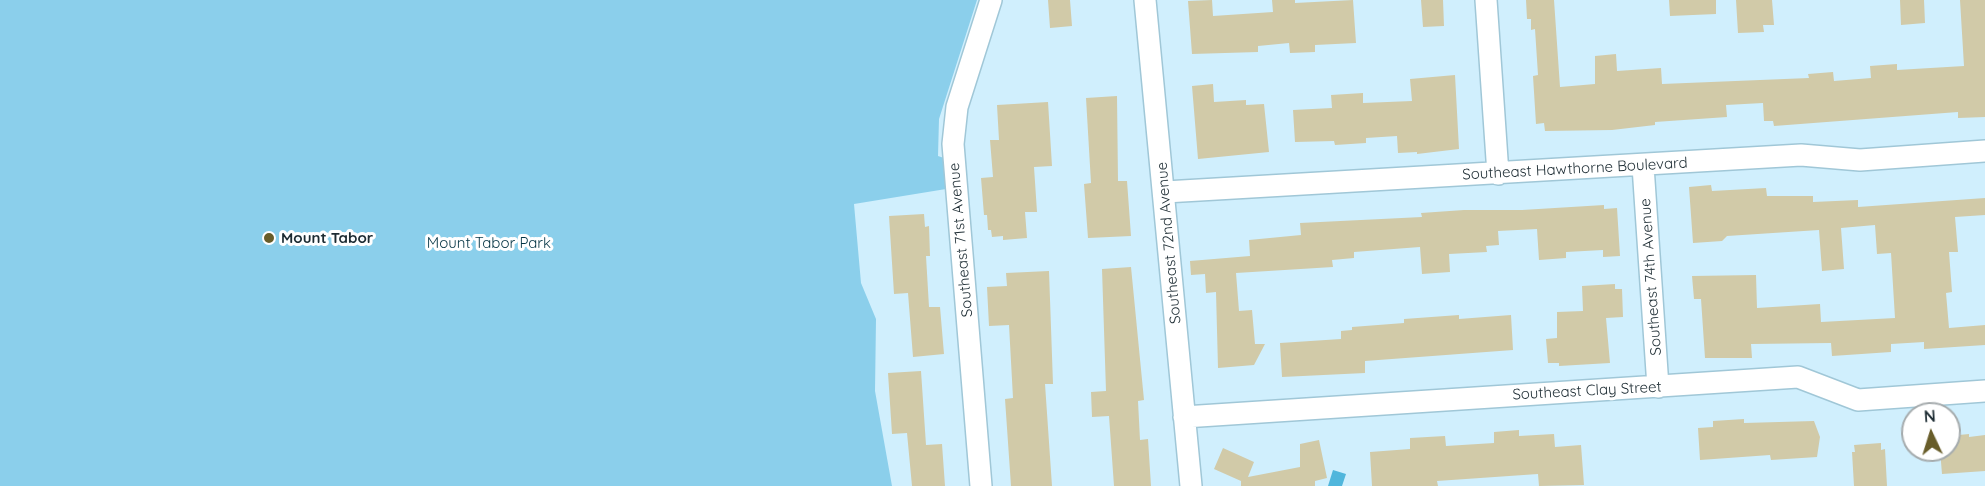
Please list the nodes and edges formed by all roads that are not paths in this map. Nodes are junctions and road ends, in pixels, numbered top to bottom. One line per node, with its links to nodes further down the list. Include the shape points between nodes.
1 (992, 0): 11 (street, Southeast 71st Avenue, via 957,107 953,144)
2 (1145, 0): 7 (street, Southeast 72nd Avenue)
3 (1486, 0): 6 (street)
4 (1985, 151): 5 (street, Southeast Hawthorne Boulevard, via 1860,159 1801,155)
5 (1643, 166): 6 (street, Southeast Hawthorne Boulevard); 8 (street, Southeast 74th Avenue)
6 (1498, 174): 7 (street, Southeast Hawthorne Boulevard)
7 (1165, 192): 10 (street, Southeast 72nd Avenue)
8 (1658, 387): 9 (street, Southeast Clay Street, via 1798,377 1858,400); 10 (street, Southeast Clay Street)
9 (1985, 391)
10 (1184, 417): 12 (street, Southeast 72nd Avenue)
11 (981, 486)
12 (1191, 486)

